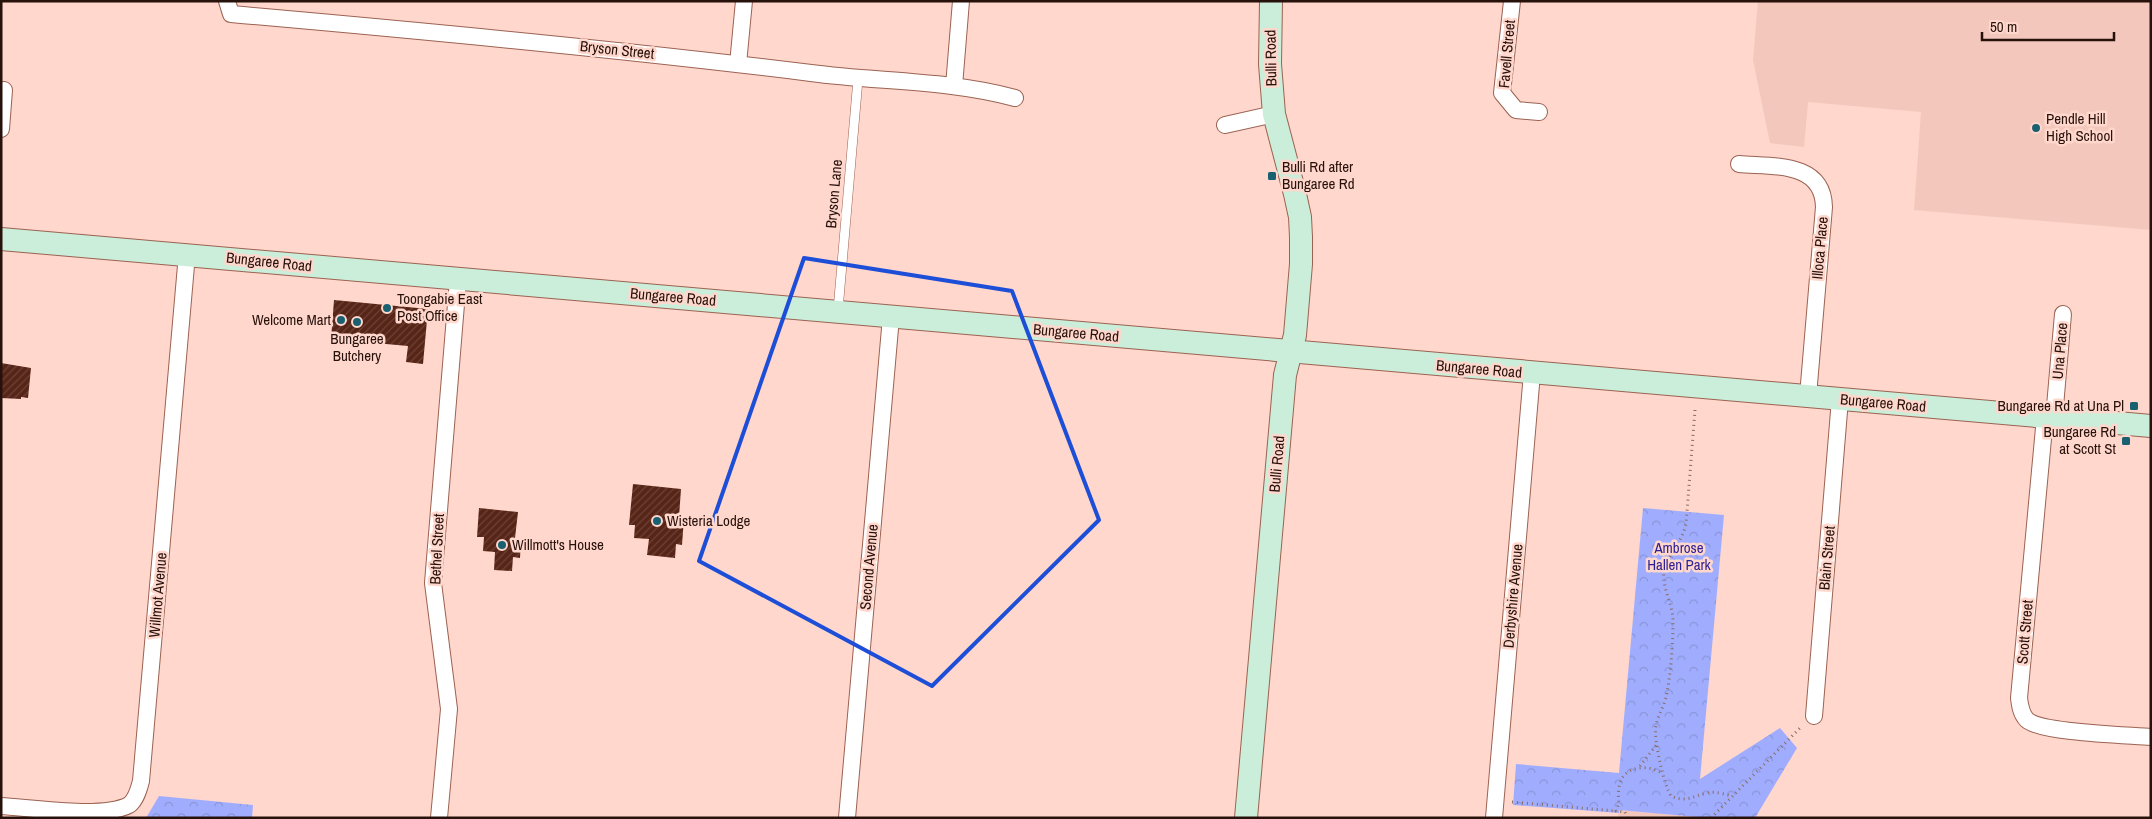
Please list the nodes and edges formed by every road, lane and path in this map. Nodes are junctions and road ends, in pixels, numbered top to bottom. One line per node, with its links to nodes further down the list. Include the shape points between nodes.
1 (227, 1): 6 (street, Bryson Street, via 232,14 542,41)
2 (744, 1): 6 (street)
3 (961, 1): 8 (street)
4 (1271, 1): 12 (street, Bulli Road, via 1270,64)
5 (1512, 1): 11 (street, Favell Street, via 1502,93 1516,110)
6 (738, 64): 7 (street, Bryson Street)
7 (858, 79): 8 (street, Bryson Street); 19 (lane, Bryson Lane)
8 (954, 86): 10 (street, Bryson Street)
9 (4, 90): 14 (street)
10 (1015, 98)
11 (1539, 112)
12 (1274, 114): 13 (street); 22 (street, Bulli Road, via 1300,217 1301,264 1295,335)
13 (1225, 125)
14 (1, 129)
15 (1739, 164): 24 (street, Illoca Place, via 1801,170 1816,183 1822,195 1824,207)
16 (1, 239): 17 (street, Bungaree Road)
17 (187, 254): 18 (street, Bungaree Road); 36 (street, Willmot Avenue, via 140,787 130,804 94,814)
18 (458, 280): 19 (street, Bungaree Road); 38 (street, Bethel Street, via 433,583 448,709)
19 (838, 311): 21 (street, Bungaree Road)
20 (2063, 314): 27 (street, Una Place)
21 (891, 317): 22 (street, Bungaree Road); 39 (street, Second Avenue)
22 (1289, 352): 23 (street, Bungaree Road); 40 (street, Bulli Road)
23 (1532, 373): 24 (street, Bungaree Road); 41 (street, Derbyshire Avenue)
24 (1808, 396): 25 (street, Bungaree Road)
25 (1840, 399): 27 (street, Bungaree Road); 29 (street, Blain Street)
26 (1695, 410): 31 (path, via 1686,524 1683,538 1667,560 1663,578 1673,620 1667,693 1655,728)
27 (2050, 418): 28 (street, Bungaree Road); 30 (street, Scott Street, via 2019,698 2021,710 2029,721 2046,728)
28 (2151, 426)
29 (1814, 716): 34 (path)
30 (2151, 737)
31 (1657, 744): 32 (path); 33 (path)
32 (1639, 767): 33 (path, via 1656,769); 37 (path, via 1631,770 1620,782 1621,802)
33 (1663, 774): 34 (path, via 1666,789 1679,799 1687,800 1708,793)
34 (1732, 796): 43 (path)
35 (1508, 802): 37 (path)
36 (1, 806)
37 (1616, 811): 42 (path, via 1625,812)
38 (439, 818)
39 (848, 818)
40 (1246, 818)
41 (1494, 818)
42 (1627, 818)
43 (1710, 818)

